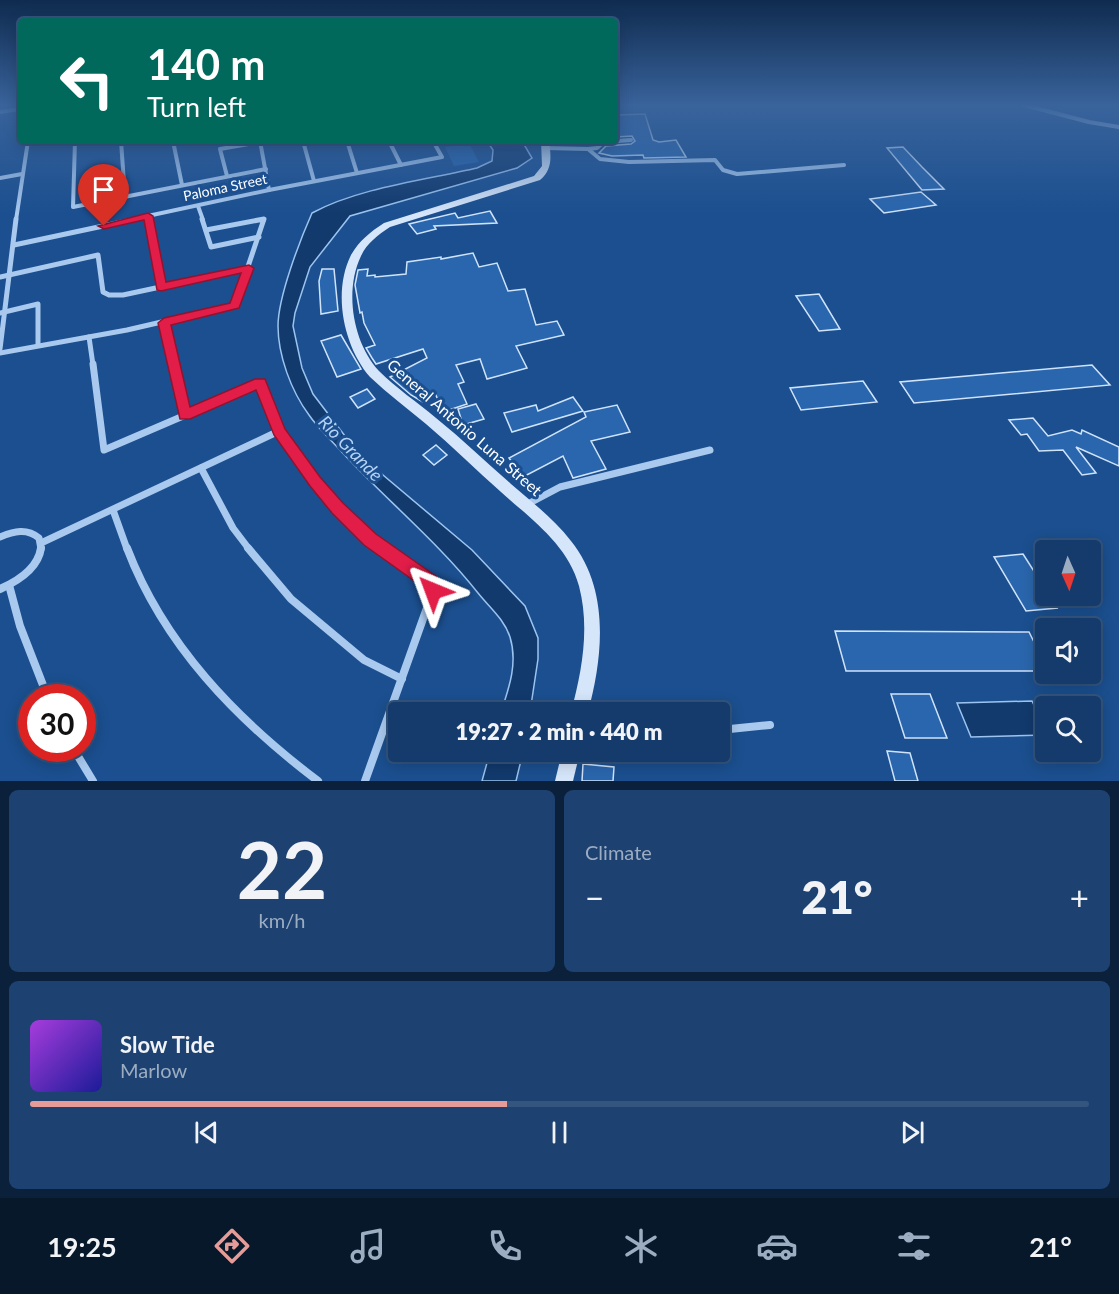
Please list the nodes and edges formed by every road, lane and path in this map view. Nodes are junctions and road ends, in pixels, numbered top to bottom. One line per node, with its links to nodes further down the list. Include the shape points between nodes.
1 (27, 144): 18 (street)
2 (75, 144): 24 (street, via 73,207)
3 (121, 144): 24 (street)
4 (174, 144): 22 (street)
5 (245, 144): 19 (street, via 220,149)
6 (261, 144): 16 (street)
7 (304, 144): 21 (street)
8 (347, 144): 17 (street)
9 (390, 144): 14 (street)
10 (435, 144): 14 (street, Paloma Street, via 442,157)
11 (546, 144): 13 (street); 43 (main road, General Antonio Luna Street, via 546,169 537,178 379,229 358,253 347,280 348,312 362,359)
12 (602, 144): 13 (street)
13 (588, 148): 15 (street, via 600,159 629,162 718,160 723,170 737,174)
14 (400, 165): 17 (street, Paloma Street)
15 (844, 165)
16 (266, 169): 19 (street); 23 (street)
17 (357, 173): 21 (street, Paloma Street)
18 (22, 174): 20 (street); 29 (street)
19 (227, 176): 22 (street)
20 (0, 178)
21 (314, 181): 23 (street, Paloma Street)
22 (182, 185): 24 (street)
23 (269, 190): 25 (street, Paloma Street)
24 (125, 196)
25 (198, 206): 26 (street, Paloma Street); 27 (street)
26 (148, 216): 29 (street, Paloma Street); 33 (street)
27 (206, 230): 28 (street, via 211,247); 28 (street, via 264,219)
28 (259, 237): 30 (street)
29 (14, 245): 31 (street)
30 (249, 268): 33 (street); 35 (street, via 235,305)
31 (10, 275): 32 (street); 33 (street, via 98,255 103,292 109,296); 34 (street)
32 (0, 277)
33 (161, 287)
34 (3, 312): 37 (street, via 38,304); 38 (street)
35 (164, 323): 36 (street); 39 (street)
36 (89, 337): 37 (street); 39 (street, via 104,450)
37 (38, 344): 38 (street)
38 (0, 351)
39 (185, 415): 40 (street, via 260,383)
40 (279, 431): 42 (street); 49 (street, via 338,508 370,539 431,583 433,591)
41 (710, 450): 43 (street, via 560,487)
42 (201, 468): 44 (street); 49 (street, via 233,528 291,599 364,660)
43 (526, 505): 51 (main road, General Antonio Luna Street, via 569,550 585,581 594,640)
44 (113, 510): 46 (street); 57 (street, via 138,575 168,628 200,671 280,754)
45 (0, 537): 46 (street, via 29,532)
46 (41, 543): 47 (street, via 36,561)
47 (9, 585): 48 (street); 50 (street)
48 (0, 589)
49 (402, 679): 58 (street)
50 (43, 684)
51 (584, 702)
52 (770, 725): 53 (street)
53 (730, 729)
54 (81, 762): 56 (street)
55 (569, 762): 59 (main road)
56 (93, 781)
57 (318, 781)
58 (365, 781)
59 (564, 781)

